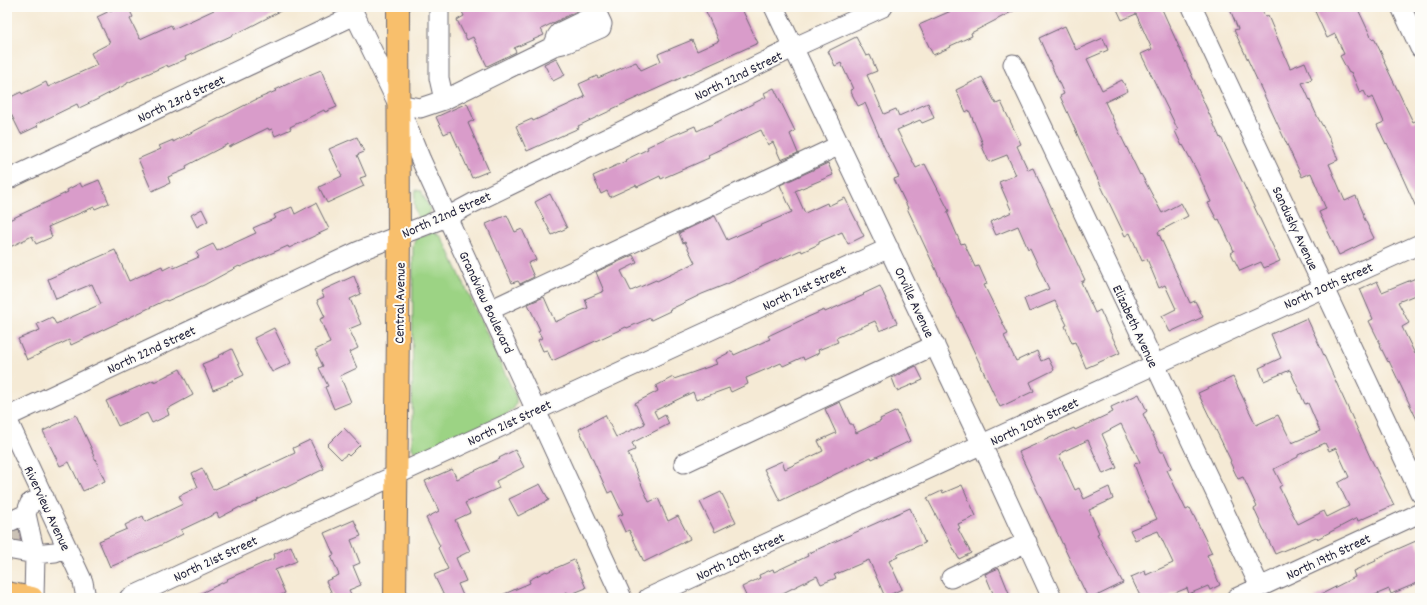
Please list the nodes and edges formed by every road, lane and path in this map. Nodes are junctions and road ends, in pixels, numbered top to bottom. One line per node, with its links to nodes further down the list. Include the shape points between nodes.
1 (398, 7): 13 (main road, Central Avenue)
2 (439, 7): 12 (street, via 439,78)
3 (774, 7): 9 (street, Orville Avenue)
4 (883, 7): 9 (street, North 22nd Street)
5 (1192, 7): 20 (street, Sandusky Avenue)
6 (1401, 7): 10 (street)
7 (353, 11): 13 (street, Grandview Boulevard); 15 (street, North 23rd Street)
8 (596, 11): 12 (street, via 602,24 601,28 568,43 554,46)
9 (794, 48): 14 (street, Orville Avenue); 16 (street, North 22nd Street)
10 (1420, 48)
11 (1013, 64): 23 (street, Elizabeth Avenue)
12 (444, 100): 13 (street, via 420,108)
13 (398, 104): 16 (street, Grandview Boulevard); 17 (main road, Central Avenue)
14 (840, 146): 19 (street, Orville Avenue); 21 (street)
15 (7, 180)
16 (447, 216): 17 (street, North 22nd Street); 21 (street, Grandview Boulevard)
17 (400, 235): 25 (street, North 22nd Street, via 359,251); 28 (main road, Central Avenue)
18 (1420, 244): 20 (street, North 20th Street)
19 (889, 248): 22 (street, Orville Avenue); 24 (street, North 21st Street)
20 (1323, 287): 23 (street, North 20th Street); 29 (street, Sandusky Avenue)
21 (490, 310): 24 (street, Grandview Boulevard)
22 (935, 345): 26 (street, Orville Avenue); 27 (street)
23 (1154, 365): 26 (street, North 20th Street); 37 (street, Elizabeth Avenue)
24 (536, 410): 28 (street, North 21st Street); 43 (street, Grandview Boulevard)
25 (7, 418): 30 (street, Riverview Avenue)
26 (982, 445): 33 (street, Orville Avenue); 44 (street, North 20th Street)
27 (684, 463)
28 (396, 475): 41 (street, North 21st Street); 42 (main road, Central Avenue)
29 (1420, 493)
30 (44, 497): 32 (street, via 30,503); 34 (street, Riverview Avenue)
31 (1420, 513): 37 (street, North 19th Street)
32 (12, 533): 35 (street); 35 (street)
33 (1027, 542): 36 (street); 45 (street, Orville Avenue)
34 (67, 547): 35 (street, via 55,552); 40 (street, Riverview Avenue, via 83,582)
35 (35, 554): 39 (street)
36 (951, 578)
37 (1260, 587): 46 (street, North 19th Street)
38 (7, 593): 39 (main road)
39 (33, 598)
40 (86, 598)
41 (129, 598)
42 (395, 598)
43 (622, 598)
44 (648, 598)
45 (1052, 598)
46 (1236, 598)

